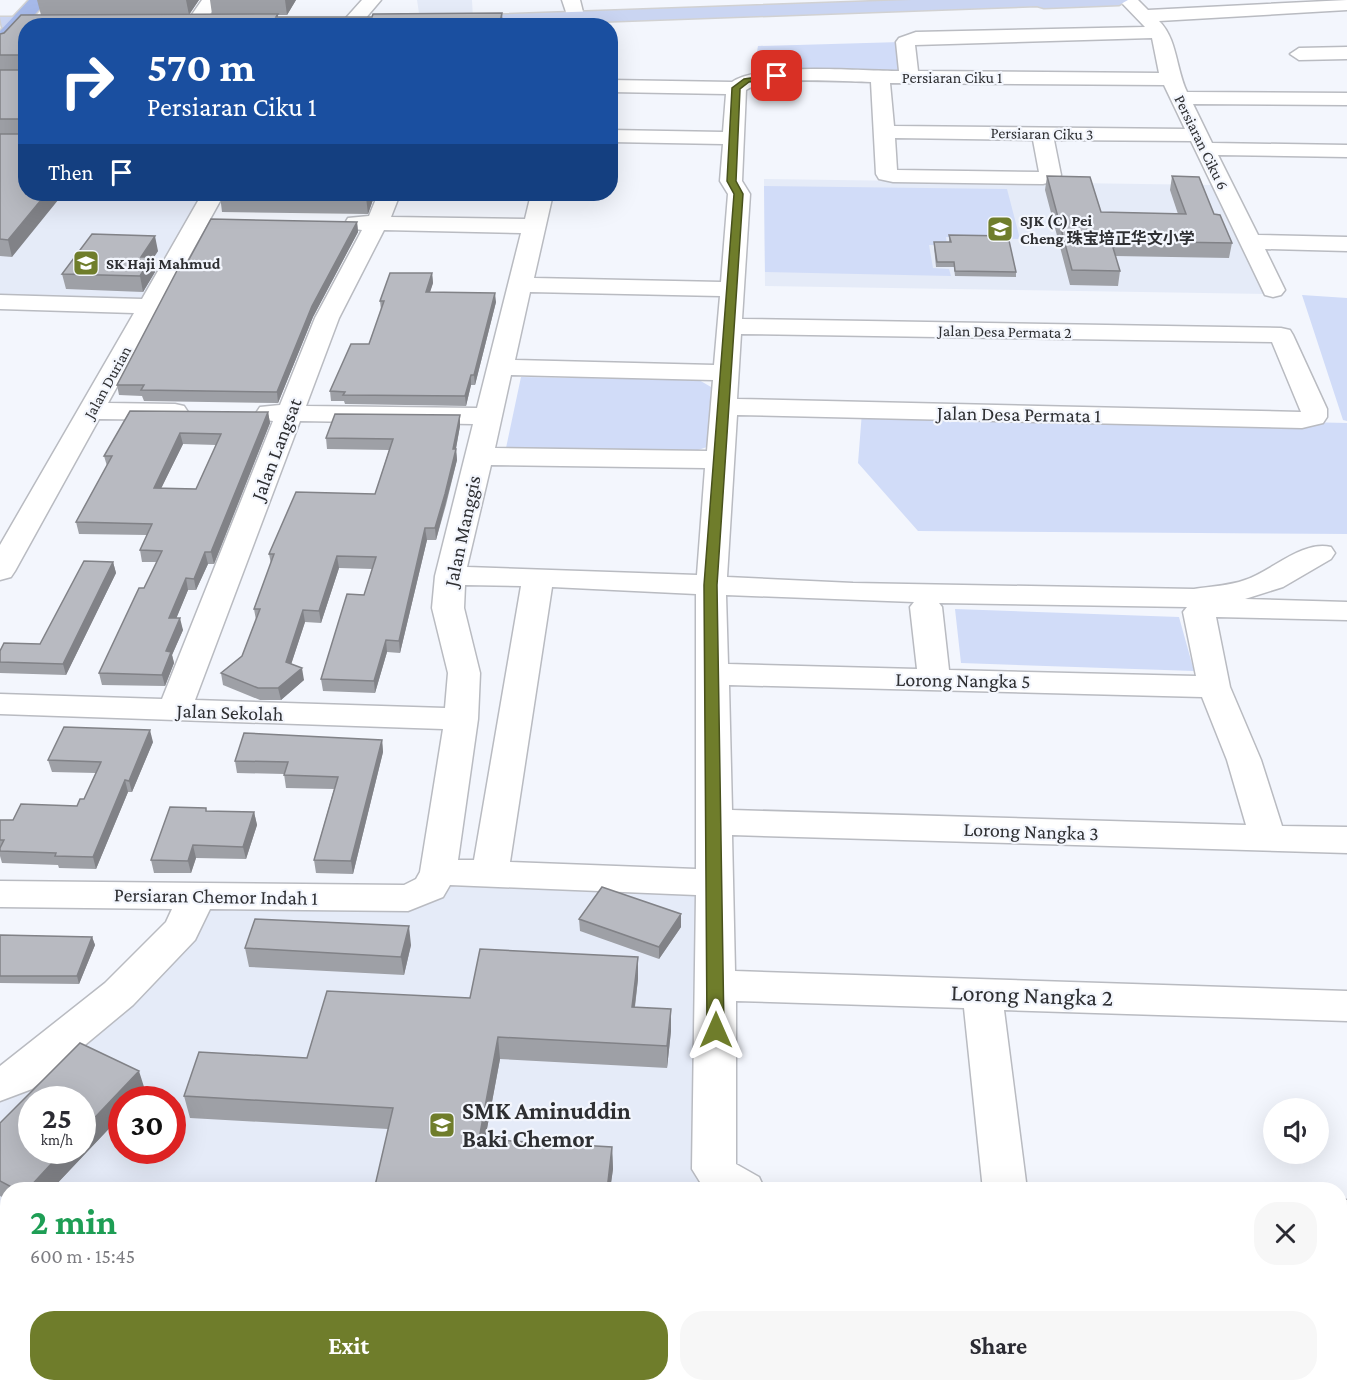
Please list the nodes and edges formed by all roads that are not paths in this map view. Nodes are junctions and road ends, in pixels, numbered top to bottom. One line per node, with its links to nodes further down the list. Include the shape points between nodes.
1 (23, 0): 14 (highway)
2 (39, 0): 14 (highway)
3 (211, 0): 11 (street)
4 (372, 0): 12 (street)
5 (1064, 0): 9 (main road)
6 (1116, 0): 9 (main road)
7 (1128, 0): 10 (street)
8 (1347, 5): 10 (street)
9 (574, 12): 13 (main road)
10 (1144, 16): 15 (street)
11 (193, 18)
12 (367, 18)
13 (549, 18)
14 (8, 22): 17 (highway)
15 (1160, 32): 16 (street); 25 (street, Persiaran Ciku 6)
16 (1027, 35): 21 (street, via 916,37 905,42); 22 (street)
17 (0, 42)
18 (1347, 52): 19 (street)
19 (1299, 54)
20 (880, 77): 21 (street, Persiaran Ciku 1); 24 (street, Persiaran Ciku 1, via 777,76 747,80); 27 (street)
21 (909, 77): 22 (street, Persiaran Ciku 1)
22 (1037, 78): 25 (street, Persiaran Ciku 1)
23 (618, 86): 24 (street)
24 (736, 88): 30 (street)
25 (1176, 88): 26 (street, Persiaran Ciku 1); 31 (street, Persiaran Ciku 6)
26 (1347, 99)
27 (884, 132): 28 (street, Persiaran Ciku 3); 28 (street, via 887,174 1043,178 1050,176)
28 (1042, 133): 31 (street, Persiaran Ciku 3)
29 (618, 136): 30 (street)
30 (734, 138): 42 (street, via 731,181 738,194)
31 (1202, 142): 32 (street, Persiaran Ciku 3); 39 (street, Persiaran Ciku 6)
32 (1347, 152)
33 (212, 201): 45 (street, Jalan Durian, via 210,220)
34 (386, 201): 37 (street, Jalan Langsat)
35 (540, 201): 38 (street, Jalan Manggis)
36 (329, 222): 37 (street)
37 (377, 223): 38 (street); 53 (street, Jalan Langsat, via 327,318)
38 (534, 226): 41 (street, Jalan Manggis)
39 (1252, 242): 40 (street); 43 (street, Persiaran Ciku 6)
40 (1347, 244)
41 (520, 285): 42 (street); 47 (street, Jalan Manggis)
42 (732, 289): 46 (street)
43 (1273, 290)
44 (0, 302): 45 (street)
45 (150, 306): 50 (street, Jalan Durian)
46 (729, 326): 48 (street); 55 (street, Jalan Desa Permata 2, via 1281,335)
47 (501, 367): 48 (street); 54 (street, Jalan Manggis)
48 (726, 373): 49 (street)
49 (723, 407): 55 (street, Jalan Desa Permata 1, via 1290,420); 57 (street)
50 (91, 411): 51 (street); 59 (street, Jalan Durian)
51 (196, 412)
52 (243, 413): 53 (street)
53 (290, 414): 54 (street); 69 (street, Jalan Langsat)
54 (489, 416): 56 (street, Jalan Manggis)
55 (1314, 417)
56 (478, 456): 57 (street); 60 (street, Jalan Manggis)
57 (720, 460): 62 (street)
58 (1320, 553): 62 (street, via 1272,581 1247,590 1194,598 853,592)
59 (0, 572)
60 (450, 576): 61 (street); 70 (street, Jalan Manggis, via 448,608 464,673)
61 (538, 577): 62 (street); 74 (street)
62 (711, 585): 65 (street)
63 (926, 607): 66 (street)
64 (1347, 611): 67 (street, via 1210,608 1199,612)
65 (712, 674): 66 (street, Lorong Nangka 5); 71 (street)
66 (934, 680): 67 (street, Lorong Nangka 5)
67 (1214, 687): 72 (street, via 1244,760)
68 (0, 704): 69 (street, Jalan Sekolah)
69 (174, 710): 70 (street, Jalan Sekolah)
70 (461, 719): 75 (street, Jalan Manggis)
71 (714, 822): 72 (street, Lorong Nangka 3); 76 (street)
72 (1268, 837): 73 (street, Lorong Nangka 3)
73 (1347, 840)
74 (490, 874): 75 (street); 76 (street)
75 (434, 880): 78 (street, Persiaran Chemor Indah 1, via 408,898)
76 (714, 883): 79 (street)
77 (0, 894): 78 (street, Persiaran Chemor Indah 1)
78 (197, 897): 82 (street, via 181,930 119,994 17,1077)
79 (716, 985): 80 (street, Lorong Nangka 2); 83 (street, via 714,1169)
80 (982, 993): 81 (street, Lorong Nangka 2); 84 (street)
81 (1347, 1006)
82 (0, 1084)
83 (730, 1182)
84 (1004, 1182)

